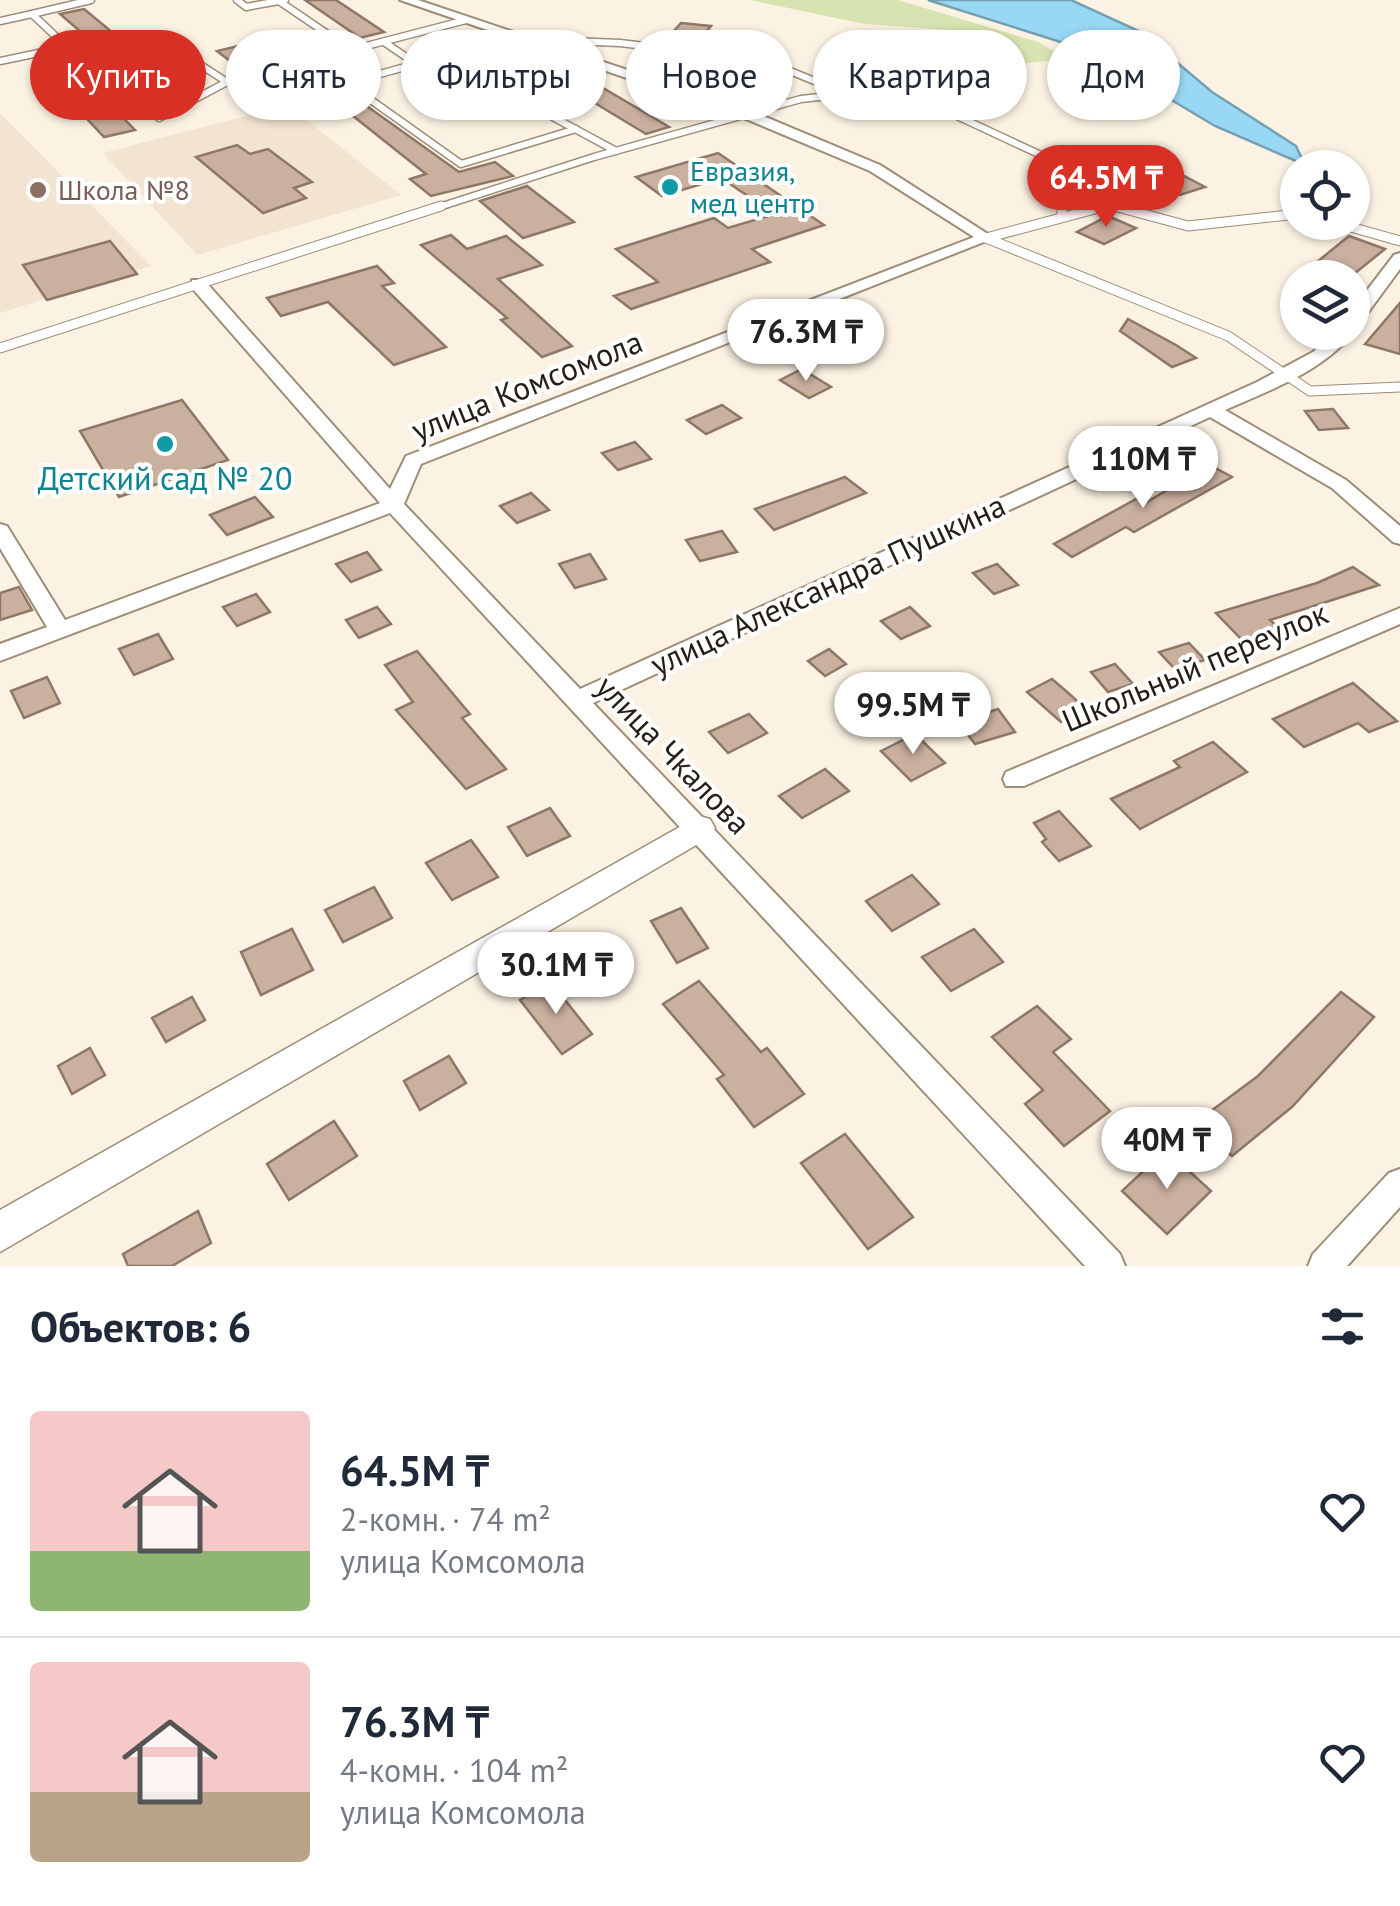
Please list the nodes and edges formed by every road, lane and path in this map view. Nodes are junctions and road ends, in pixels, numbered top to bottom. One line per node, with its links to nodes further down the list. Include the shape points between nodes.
1 (91, 0): 5 (lane)
2 (237, 0): 4 (lane, via 246,6)
3 (406, 0): 7 (street)
4 (282, 1): 8 (lane)
5 (32, 14): 6 (lane); 14 (lane, via 67,46)
6 (0, 20)
7 (466, 20): 9 (street); 10 (lane)
8 (323, 30)
9 (497, 30)
10 (384, 42): 12 (lane); 13 (lane)
11 (606, 42): 16 (lane, via 763,60)
12 (381, 43)
13 (401, 54)
14 (0, 61)
15 (401, 68): 22 (lane, via 347,83 461,164)
16 (813, 80)
17 (226, 82): 17 (lane, via 158,118 115,82 196,62)
18 (559, 120): 22 (lane)
19 (736, 120): 23 (lane)
20 (761, 120): 27 (street, via 875,168)
21 (971, 120): 24 (lane, via 1043,156 1063,186)
22 (576, 129): 23 (lane)
23 (616, 151): 30 (lane)
24 (1062, 215): 25 (lane, via 1110,205 1188,226); 27 (lane)
25 (1280, 216)
26 (1370, 233): 28 (lane)
27 (986, 238): 34 (lane, via 1228,336); 37 (street, улица Комсомола, via 413,460)
28 (1400, 242)
29 (1400, 258): 31 (street)
30 (198, 284): 32 (lane); 37 (street, улица Чкалова)
31 (1370, 298)
32 (0, 348)
33 (1326, 350): 34 (street, улица Александра Пушкина)
34 (1288, 373): 35 (lane, via 1310,391); 36 (street, улица Александра Пушкина)
35 (1400, 386)
36 (1211, 410): 39 (street, via 1339,484); 43 (street, улица Александра Пушкина)
37 (393, 505): 41 (street); 43 (street, улица Чкалова)
38 (0, 531): 41 (street)
39 (1400, 536)
40 (1400, 615): 44 (street, Школьный переулок)
41 (60, 630): 42 (street)
42 (0, 653)
43 (575, 701): 45 (street, улица Чкалова)
44 (1015, 779)
45 (699, 828): 47 (street); 48 (street, улица Чкалова)
46 (1400, 1184): 49 (street)
47 (0, 1232)
48 (1108, 1266)
49 (1325, 1266)

